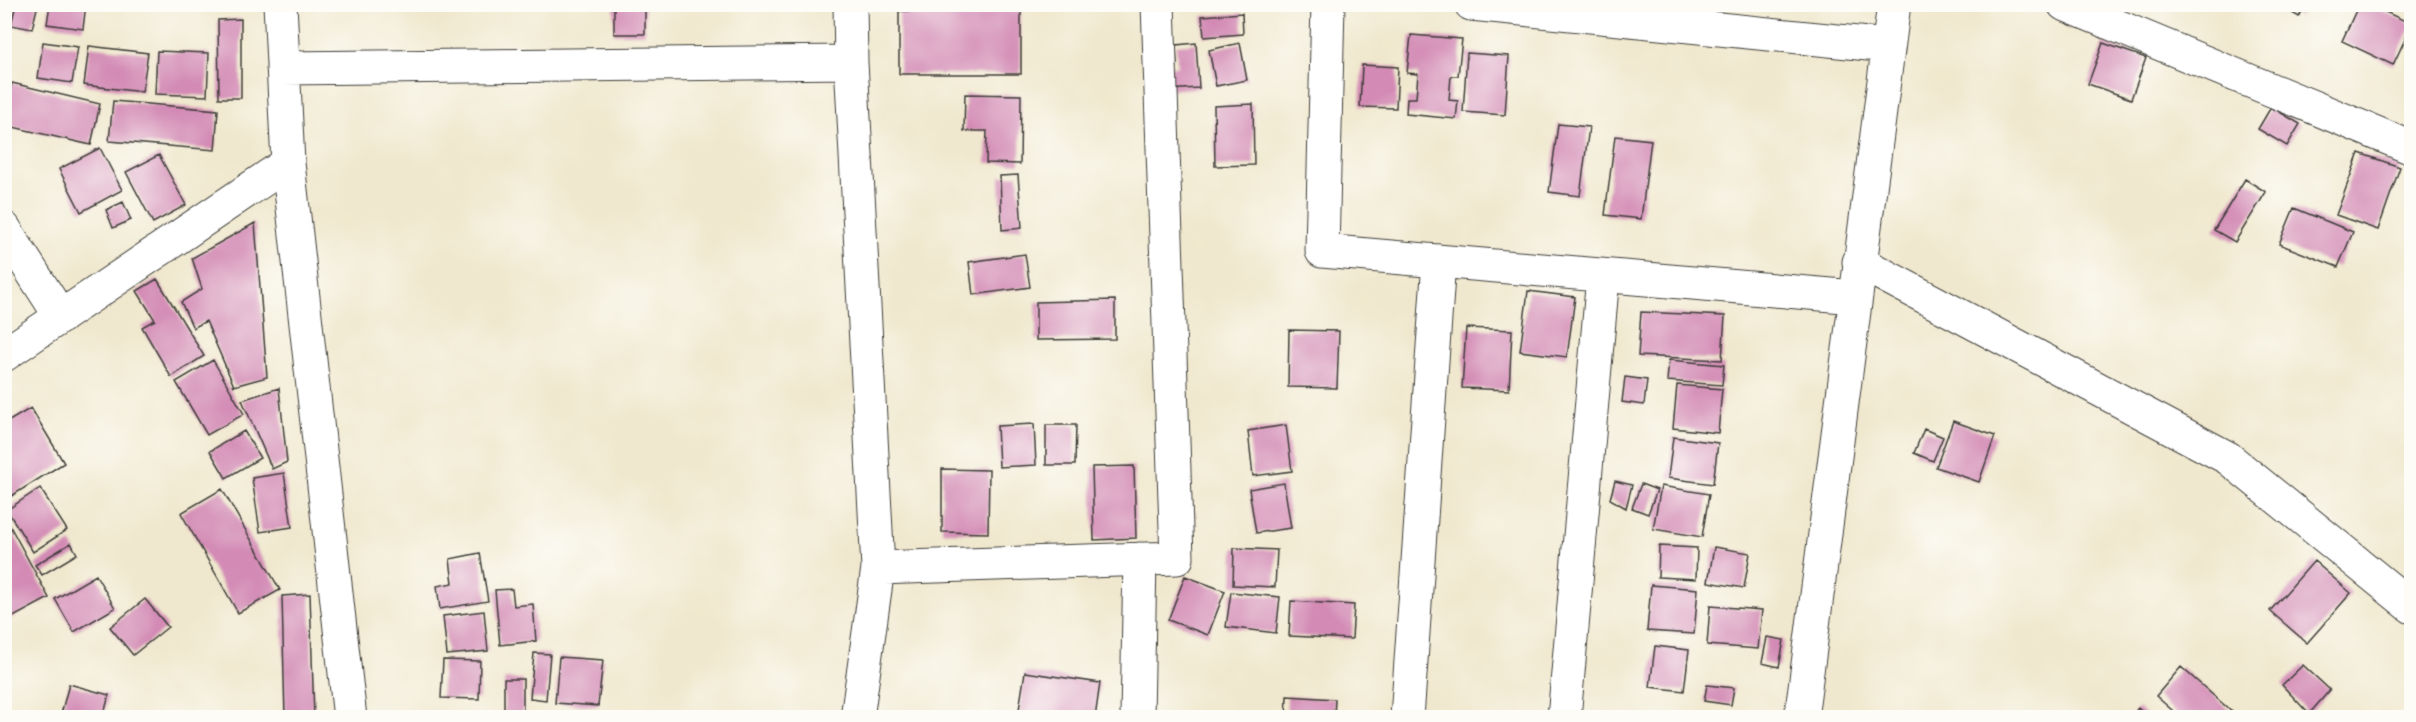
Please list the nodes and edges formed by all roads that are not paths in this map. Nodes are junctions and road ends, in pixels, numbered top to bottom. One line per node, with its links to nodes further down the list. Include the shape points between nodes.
1 (280, 4): 10 (street)
2 (850, 4): 9 (street)
3 (1158, 4): 20 (street, via 1177,558)
4 (1328, 4): 14 (street, via 1322,251)
5 (1471, 4): 8 (street)
6 (1894, 4): 8 (street)
7 (2064, 4): 11 (street)
8 (1888, 46): 15 (street)
9 (850, 62): 10 (street); 21 (street)
10 (283, 68): 12 (street)
11 (2412, 147)
12 (288, 163): 18 (street); 23 (street)
13 (4, 228): 18 (street)
14 (1439, 261): 16 (street); 26 (street)
15 (1859, 262): 17 (street); 22 (street, via 2228,458)
16 (1604, 276): 17 (street); 27 (street)
17 (1855, 297): 28 (street)
18 (61, 317): 19 (street)
19 (4, 355)
20 (1140, 559): 21 (street); 25 (street)
21 (878, 568): 24 (street)
22 (2412, 607)
23 (350, 717)
24 (857, 717)
25 (1137, 717)
26 (1407, 717)
27 (1564, 717)
28 (1801, 717)

